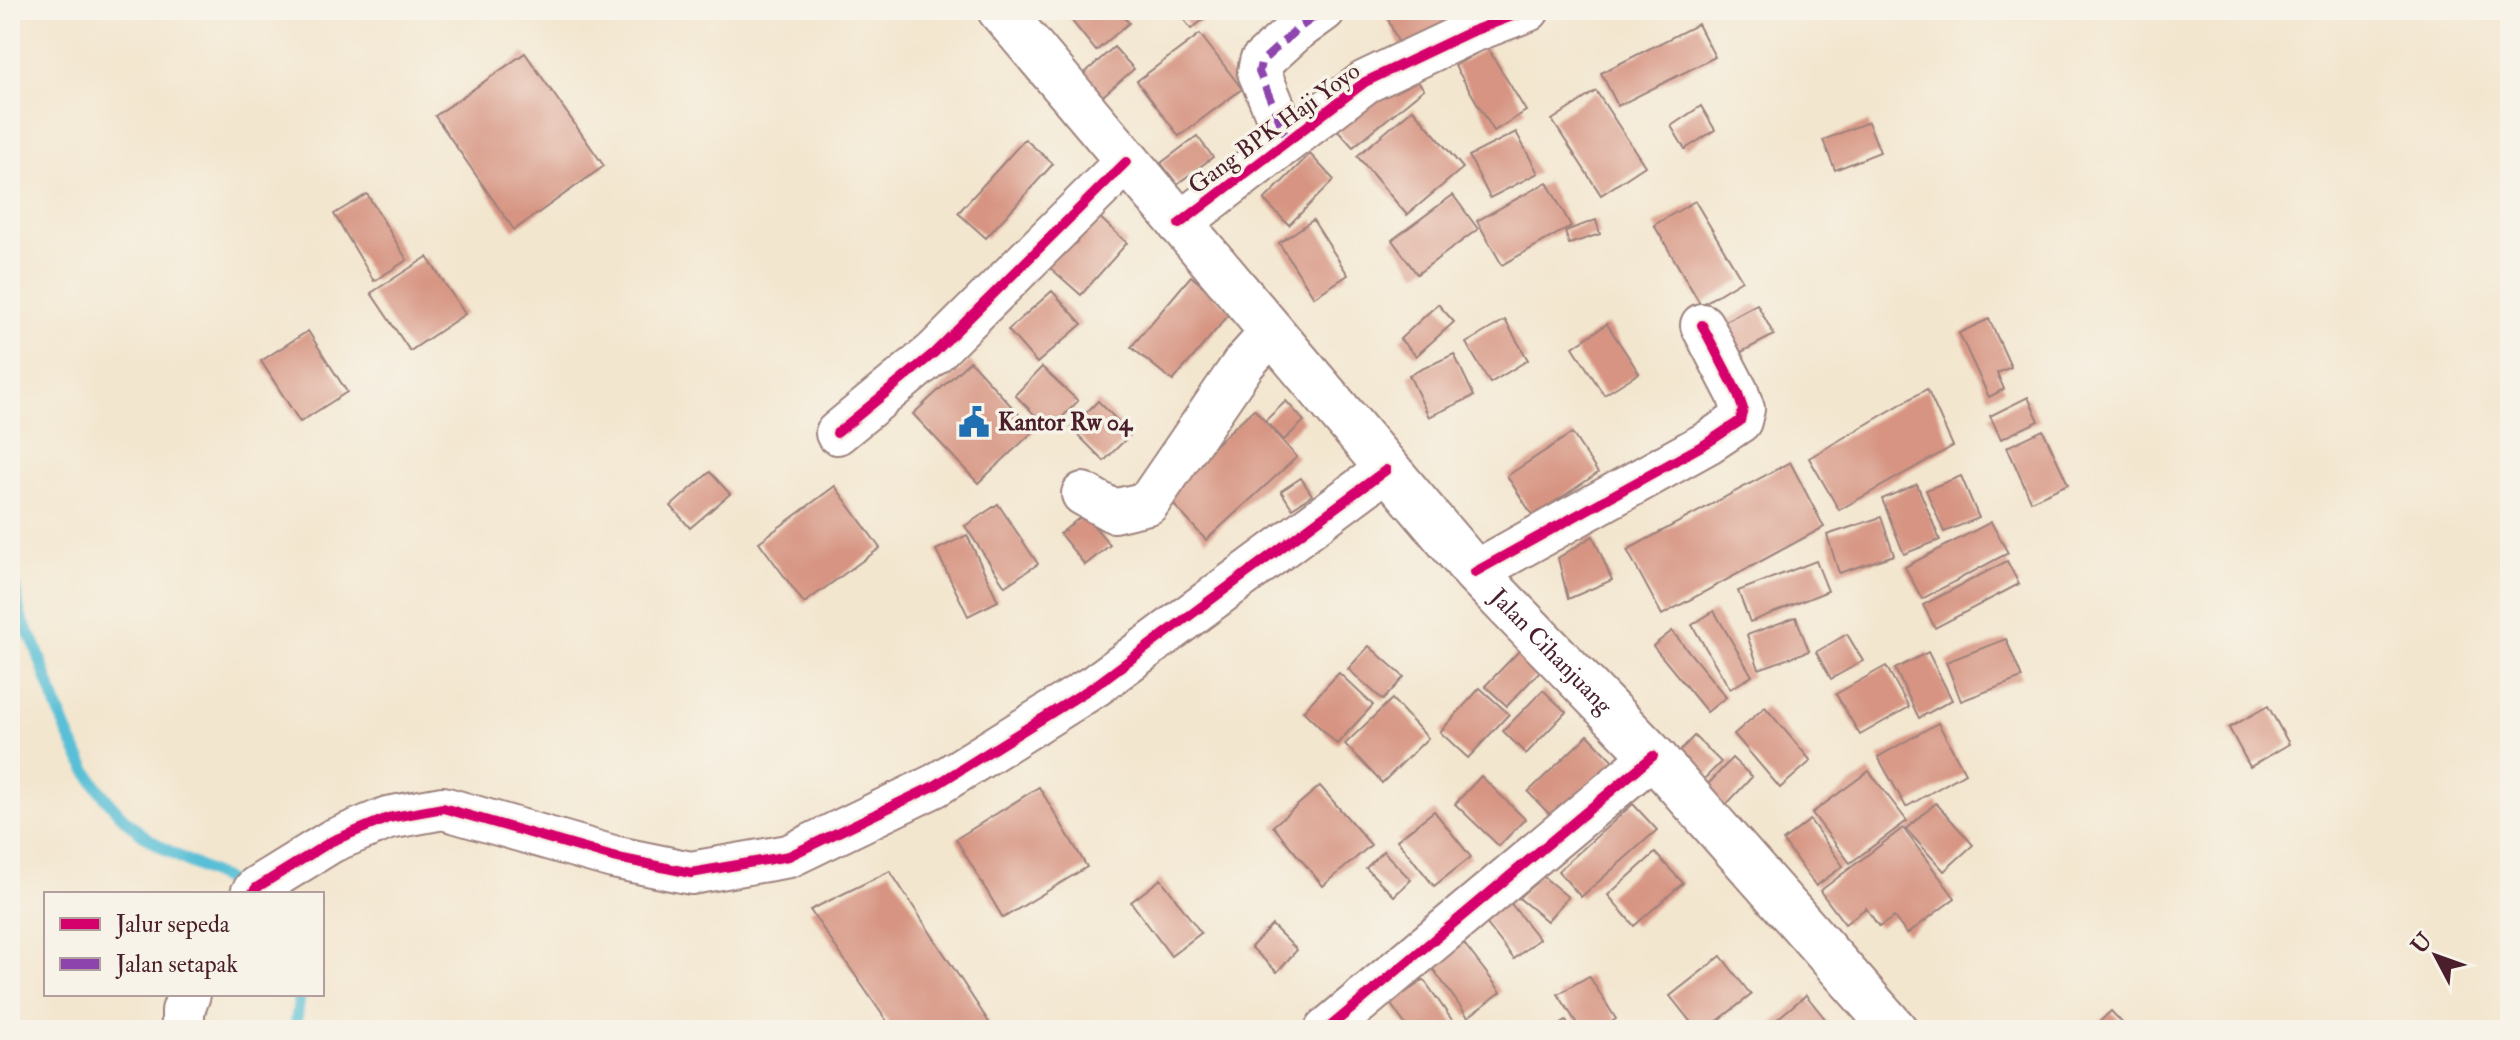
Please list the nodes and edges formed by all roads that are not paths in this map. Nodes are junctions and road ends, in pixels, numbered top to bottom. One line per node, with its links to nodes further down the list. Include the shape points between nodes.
1 (1000, 10): 5 (main road, Jalan Cihanjuang)
2 (1324, 10): 4 (street, via 1261,62 1259,72)
3 (1528, 10): 4 (street, Gang BPK Haji Yoyo, via 1365,82)
4 (1287, 139): 6 (street, Gang BPK Haji Yoyo)
5 (1126, 162): 6 (main road, Jalan Cihanjuang); 9 (street, via 934,353)
6 (1179, 224): 8 (main road, Jalan Cihanjuang)
7 (1702, 325): 12 (street, via 1740,401 1740,421)
8 (1271, 333): 10 (main road, Jalan Cihanjuang); 11 (street, via 1244,363 1148,503 1113,511)
9 (837, 433)
10 (1386, 470): 12 (main road, Jalan Cihanjuang); 14 (street, via 1096,685 936,785 789,856 691,873 613,857 443,808 388,818 332,841)
11 (1083, 494)
12 (1475, 572): 13 (main road, Jalan Cihanjuang)
13 (1653, 756): 17 (street); 18 (main road, Jalan Cihanjuang)
14 (253, 892)
15 (188, 996): 16 (street)
16 (183, 1030)
17 (1326, 1030)
18 (1895, 1030)

